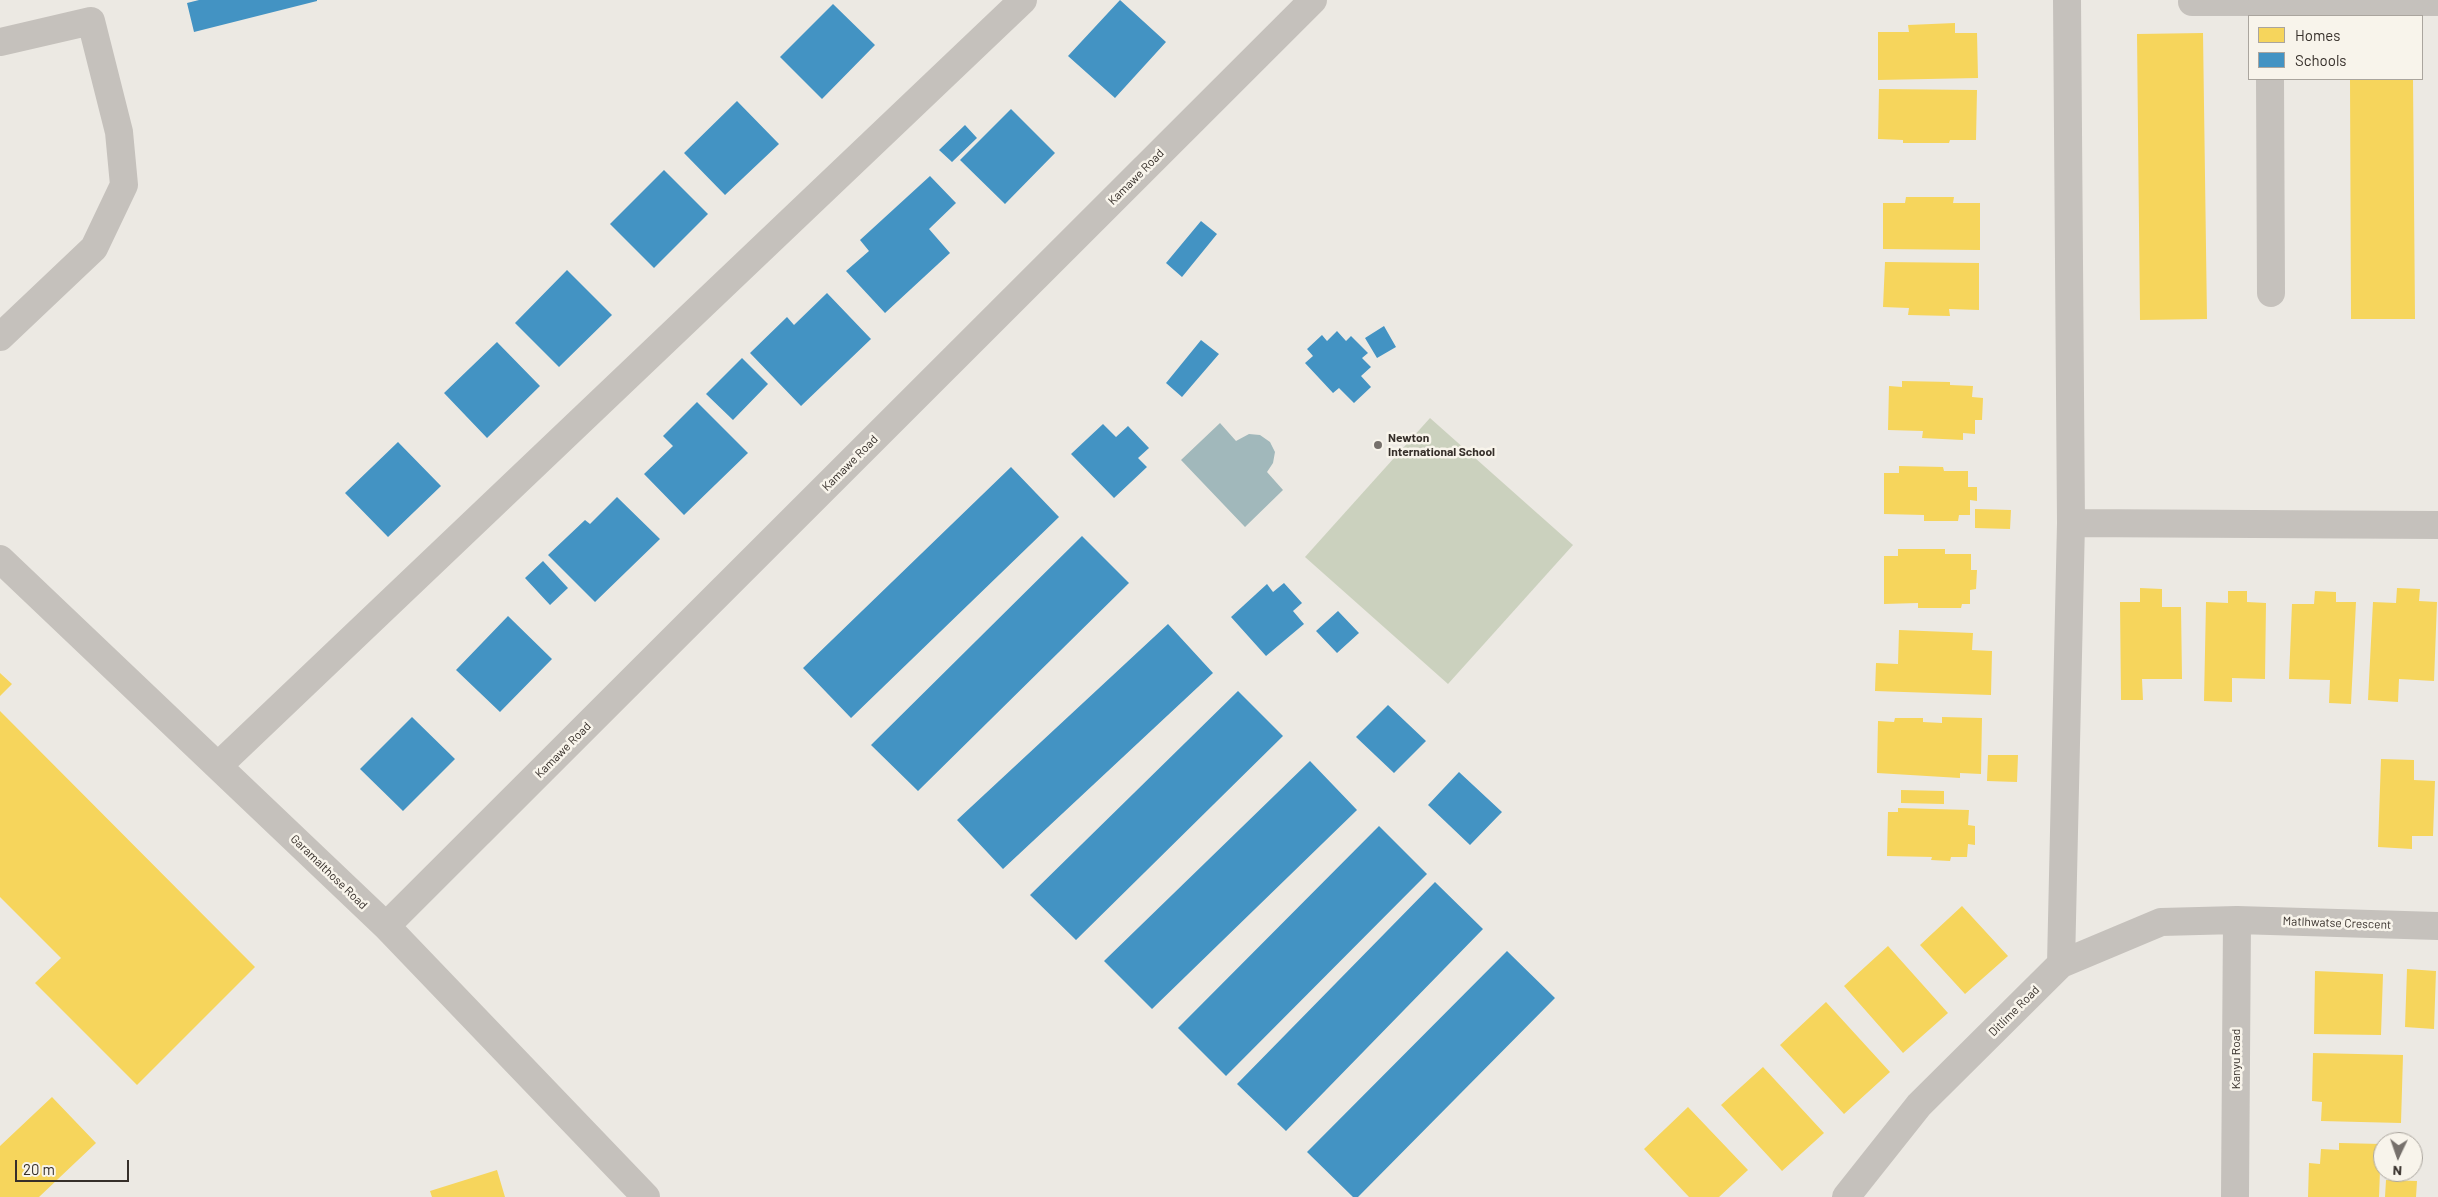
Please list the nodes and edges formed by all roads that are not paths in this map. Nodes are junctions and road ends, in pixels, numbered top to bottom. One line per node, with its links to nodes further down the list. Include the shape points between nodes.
1 (1023, 0): 14 (street)
2 (1312, 0): 16 (street, Kamawe Road)
3 (2067, 0): 11 (street)
4 (2192, 2): 6 (street)
5 (2438, 2): 6 (street)
6 (2269, 6)
7 (0, 42): 10 (street, via 91,21 119,132 124,185 94,248)
8 (2270, 80): 9 (street)
9 (2271, 293)
10 (0, 338)
11 (2071, 523): 12 (street); 18 (street)
12 (2438, 525)
13 (0, 559): 14 (street, Garamalthose Road)
14 (218, 766): 16 (street, Garamalthose Road)
15 (2237, 920): 17 (street, Matlhwatse Crescent); 18 (street, Ditlime Road, via 2161,922); 21 (street, Kanyu Road)
16 (386, 926): 19 (street, Garamalthose Road)
17 (2438, 926)
18 (2061, 964): 20 (street, Ditlime Road, via 1919,1105)
19 (646, 1197)
20 (1846, 1197)
21 (2235, 1197)

